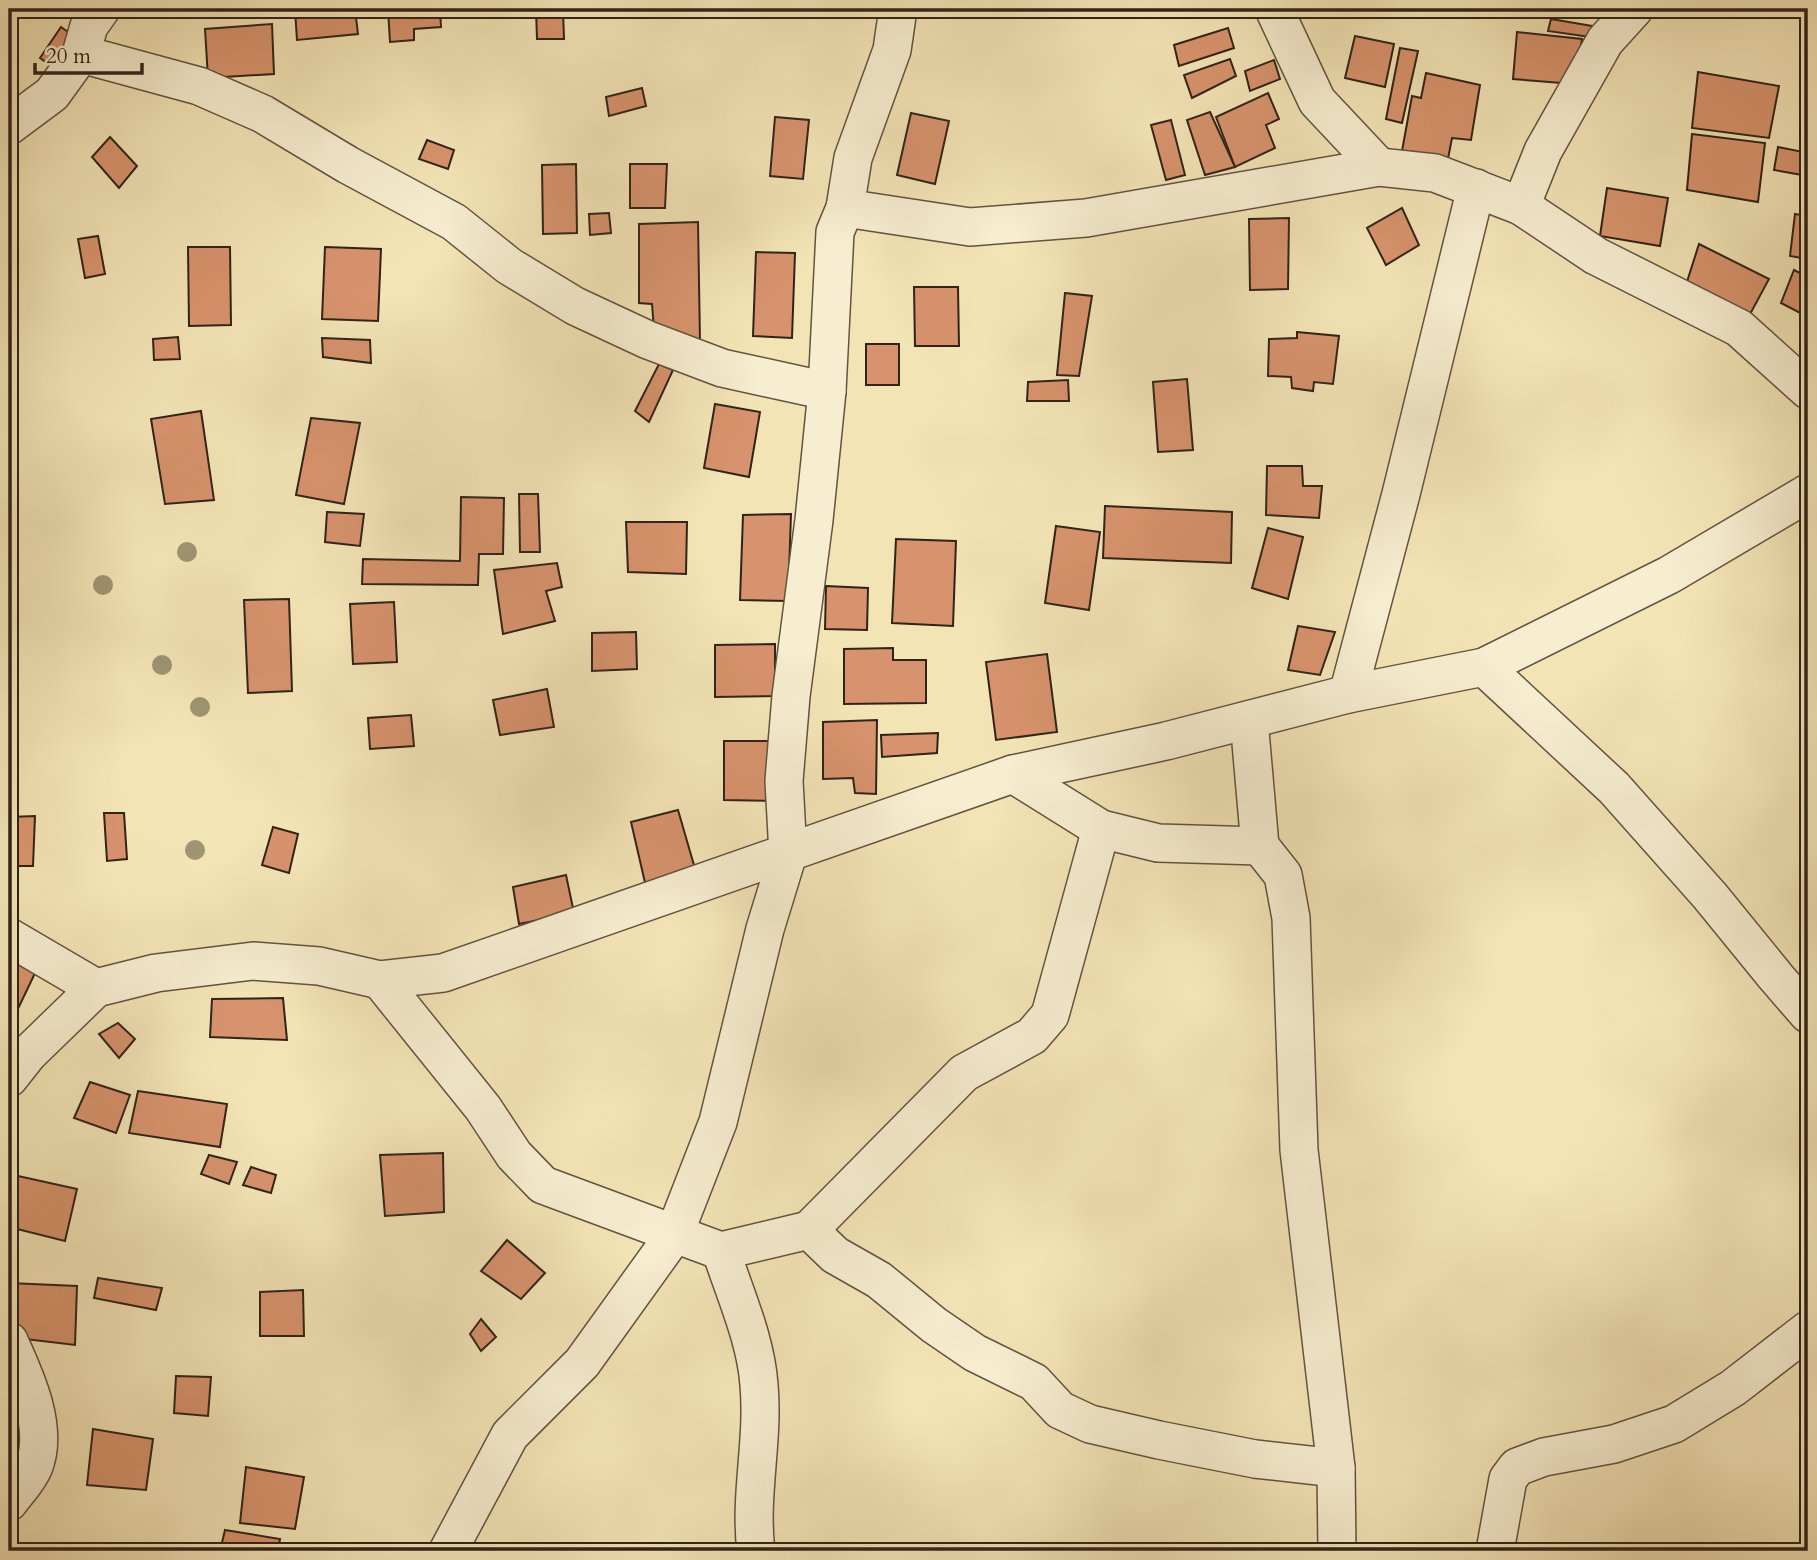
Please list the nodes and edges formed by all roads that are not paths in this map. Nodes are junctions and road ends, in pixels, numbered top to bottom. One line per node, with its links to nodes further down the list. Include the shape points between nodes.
1 (101, 9): 5 (street, via 89,26)
2 (898, 9): 10 (street, via 892,50 853,158)
3 (1274, 9): 7 (street, via 1317,101)
4 (1634, 9): 9 (street, via 1604,43 1543,151)
5 (81, 54): 6 (street, via 52,94); 12 (street, via 199,86 263,114 454,222 509,265 575,306 648,341 722,368)
6 (9, 126)
7 (1378, 167): 8 (street, via 1435,173); 10 (street, via 1073,219 970,227)
8 (1476, 188): 9 (street); 15 (street)
9 (1521, 206): 11 (street, via 1596,256 1739,328)
10 (845, 208): 12 (street, via 835,232)
11 (1808, 390)
12 (827, 391): 20 (street, via 784,781)
13 (1808, 493): 14 (street, via 1669,575)
14 (1484, 667): 15 (street); 24 (street, via 1614,788)
15 (1348, 694): 16 (street)
16 (1249, 720): 17 (street); 19 (street)
17 (1013, 774): 18 (street); 20 (street)
18 (1101, 829): 19 (street, via 1158,843); 26 (street, via 1050,1015 1032,1036 964,1073)
19 (1260, 846): 31 (street, via 1283,875 1291,918 1299,1150)
20 (788, 854): 22 (street, via 443,973); 27 (street, via 718,1122)
21 (9, 937): 23 (street)
22 (380, 980): 23 (street, via 318,966 253,961 156,973); 27 (street, via 483,1108 514,1155 543,1185)
23 (96, 988): 25 (street)
24 (1808, 1014)
25 (9, 1078)
26 (809, 1230): 28 (street); 31 (street, via 835,1255 879,1280 944,1332 1034,1382 1060,1410 1090,1424 1255,1459)
27 (674, 1235): 28 (street); 33 (street, via 582,1363 510,1435)
28 (721, 1251): 34 (street, via 760,1384 761,1438 752,1523)
29 (1808, 1330): 36 (street, via 1733,1388 1674,1424 1517,1467 1508,1479)
30 (9, 1341): 32 (street, via 33,1400 39,1437 34,1466)
31 (1336, 1468): 35 (street)
32 (9, 1502)
33 (448, 1551)
34 (756, 1551)
35 (1337, 1551)
36 (1495, 1551)

